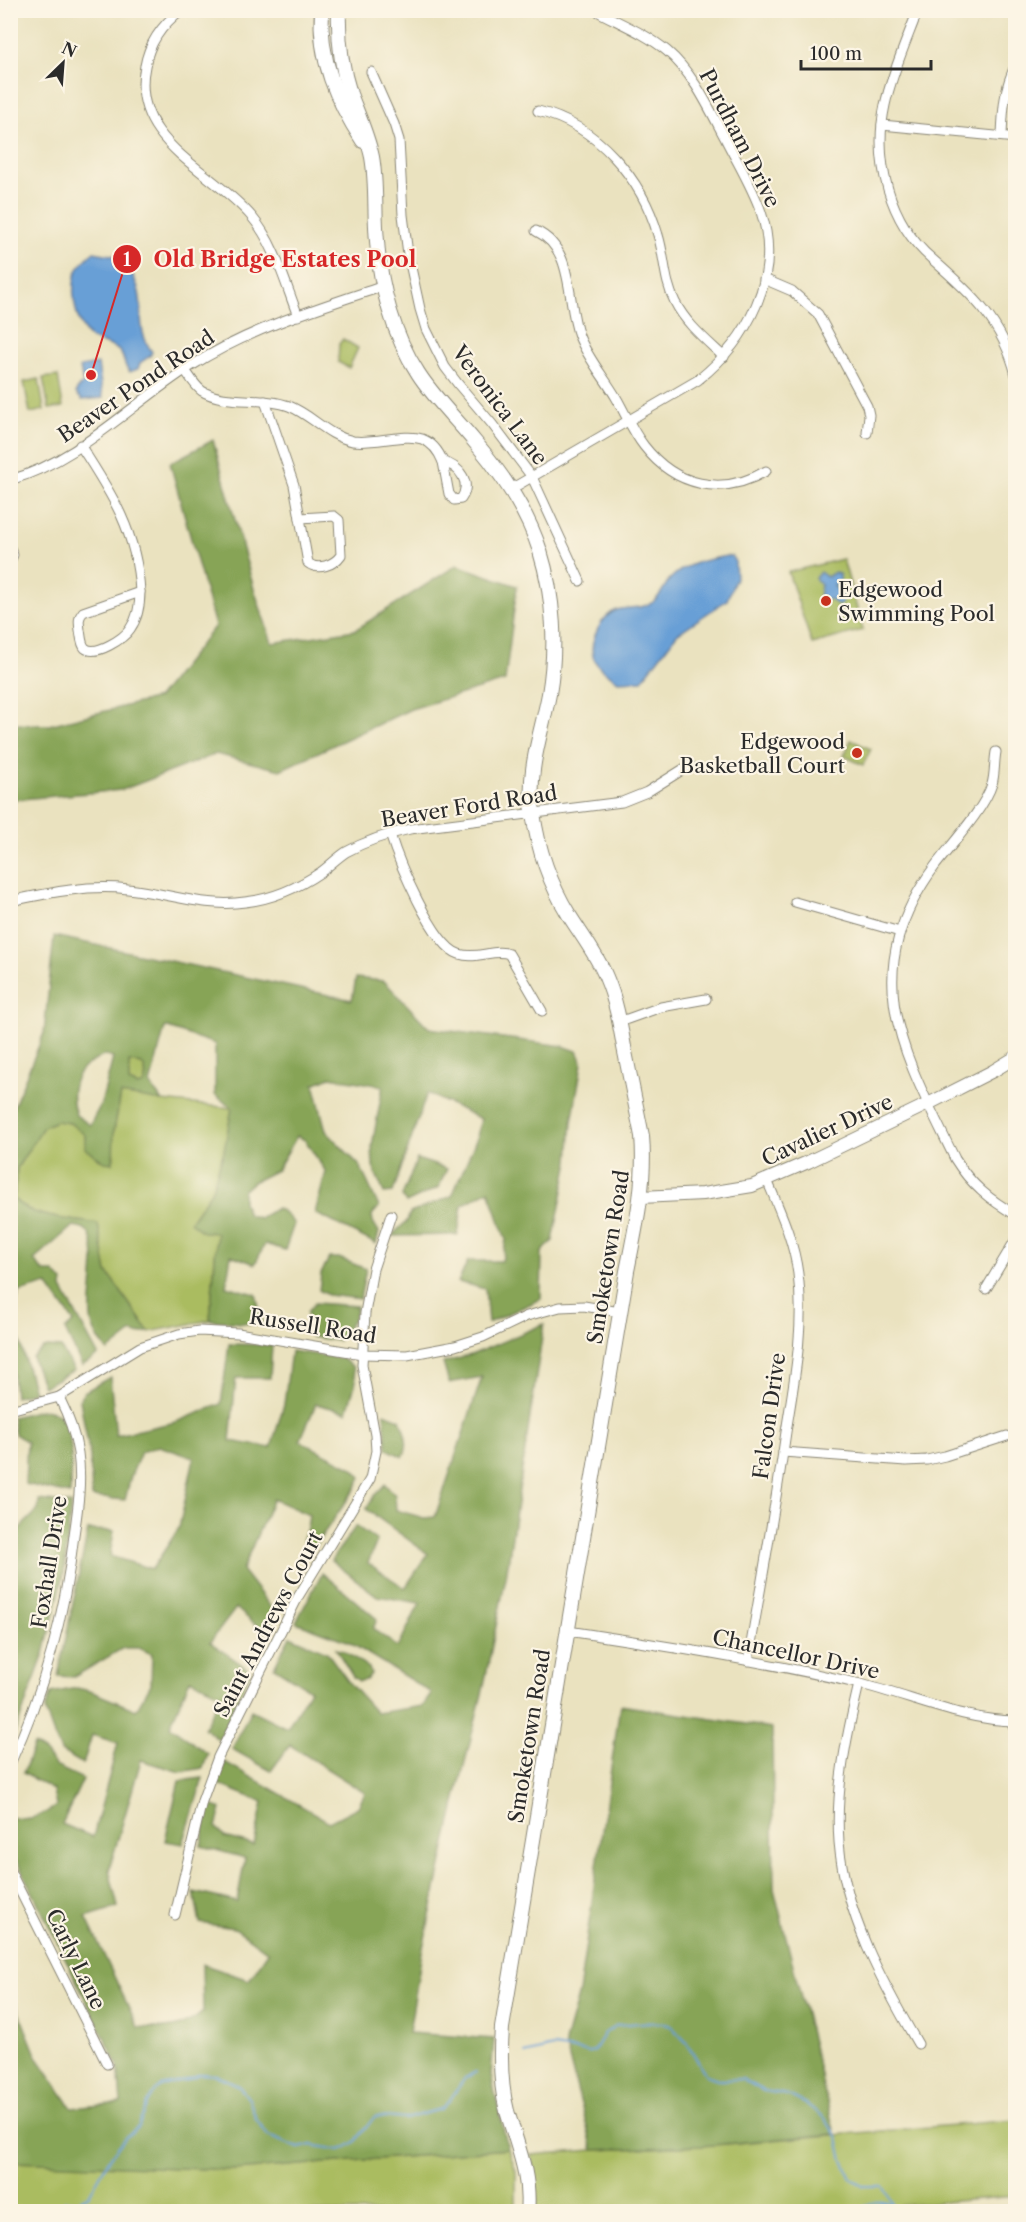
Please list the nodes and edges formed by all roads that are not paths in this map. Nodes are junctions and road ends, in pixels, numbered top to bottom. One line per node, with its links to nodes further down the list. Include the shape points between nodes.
1 (181, 10): 16 (street, via 156,36 145,62 142,89 147,112 165,139 252,217 267,240)
2 (322, 10): 12 (main road, Smoketown Road, via 321,38 332,81 342,107)
3 (339, 10): 12 (main road, Smoketown Road, via 345,76)
4 (595, 10): 14 (street, Purdham Drive, via 660,46 689,75 717,122 761,214 766,243)
5 (918, 10): 9 (street, via 890,84)
6 (1016, 65): 10 (street, via 1007,86)
7 (371, 72): 26 (street, Veronica Lane, via 399,140 408,254 426,329 445,366)
8 (538, 111): 17 (street, via 579,128 624,169 652,218 674,300 686,320)
9 (882, 125): 10 (street); 19 (street, via 884,171 899,218 918,244 987,313 1005,344)
10 (1002, 135): 11 (street)
11 (1016, 138)
12 (371, 153): 15 (main road, Smoketown Road)
13 (536, 231): 21 (street, via 559,252 579,337)
14 (764, 279): 17 (street, Purdham Drive, via 750,319); 22 (street, via 792,291 818,314 867,406)
15 (384, 286): 16 (street, Beaver Pond Road); 28 (main road, Smoketown Road, via 416,370)
16 (298, 316): 18 (street, Beaver Pond Road, via 246,337)
17 (724, 357): 21 (street, Purdham Drive, via 698,380)
18 (185, 370): 20 (street, via 196,386 208,394); 23 (street, Beaver Pond Road)
19 (1016, 375)
20 (265, 401): 24 (street, via 289,406 329,432 352,441 422,439 436,448); 29 (street, via 294,485)
21 (628, 421): 25 (street, via 656,460 685,479 727,484 743,482); 26 (street, Purdham Drive)
22 (867, 433)
23 (80, 445): 27 (street, Beaver Pond Road, via 41,468); 33 (street, via 127,526 137,559)
24 (443, 462)
25 (766, 471)
26 (532, 477): 28 (street, Purdham Drive); 32 (street, Veronica Lane)
27 (10, 480)
28 (511, 489): 36 (main road, Smoketown Road, via 541,554 548,579 551,618 551,677 533,760)
29 (300, 518): 29 (street, via 308,563 319,567 338,560 339,520)
30 (10, 548): 31 (street)
31 (10, 561)
32 (580, 580)
33 (140, 592): 33 (street, via 83,612 79,620 85,647 93,651 126,636 138,615)
34 (996, 752): 40 (street, via 989,792 917,892)
35 (690, 765): 36 (street, Beaver Ford Road, via 647,792 622,802)
36 (533, 813): 37 (street, Beaver Ford Road); 43 (main road, Smoketown Road, via 551,881 605,974)
37 (390, 834): 38 (street, Beaver Ford Road, via 350,850 321,872 264,899 209,904 112,887); 42 (street, via 406,878 443,943 455,953 467,956 509,954)
38 (10, 901)
39 (795, 902): 40 (street)
40 (900, 932): 45 (street, via 893,968 894,1005 903,1046)
41 (706, 999): 43 (street, via 661,1007)
42 (542, 1011)
43 (619, 1022): 47 (main road, Smoketown Road, via 642,1136)
44 (1016, 1057): 45 (street, Cavalier Drive)
45 (928, 1104): 46 (street, Cavalier Drive); 49 (street, via 963,1172 984,1196)
46 (767, 1180): 47 (street, Cavalier Drive, via 711,1193); 57 (street, Falcon Drive, via 787,1228 799,1277 797,1349)
47 (641, 1197): 52 (main road, Smoketown Road)
48 (391, 1215): 53 (street, Saint Andrews Court, via 368,1291)
49 (1016, 1215)
50 (1016, 1239): 51 (street)
51 (986, 1288)
52 (620, 1312): 53 (street, Russell Road, via 560,1307 446,1348 407,1355); 58 (main road, Smoketown Road)
53 (362, 1354): 54 (street, Russell Road, via 238,1333 199,1331 140,1347); 65 (street, Saint Andrews Court, via 375,1435 370,1479 298,1597 218,1757 202,1801)
54 (59, 1397): 55 (street, Russell Road); 62 (street, Foxhall Drive, via 73,1430 79,1466 69,1578 45,1677)
55 (10, 1410)
56 (1007, 1436): 57 (street, via 927,1460)
57 (783, 1452): 59 (street, Falcon Drive)
58 (568, 1631): 59 (street, Chancellor Drive); 68 (main road, Smoketown Road, via 502,2028 505,2103 526,2176)
59 (748, 1661): 60 (street, Chancellor Drive)
60 (859, 1684): 61 (street, Chancellor Drive, via 967,1714); 66 (street, via 839,1803 841,1860 864,1939)
61 (1013, 1721): 63 (street)
62 (10, 1764)
63 (1016, 1767)
64 (10, 1871): 67 (street, Carly Lane)
65 (175, 1915)
66 (918, 2044)
67 (107, 2064)
68 (527, 2211)

